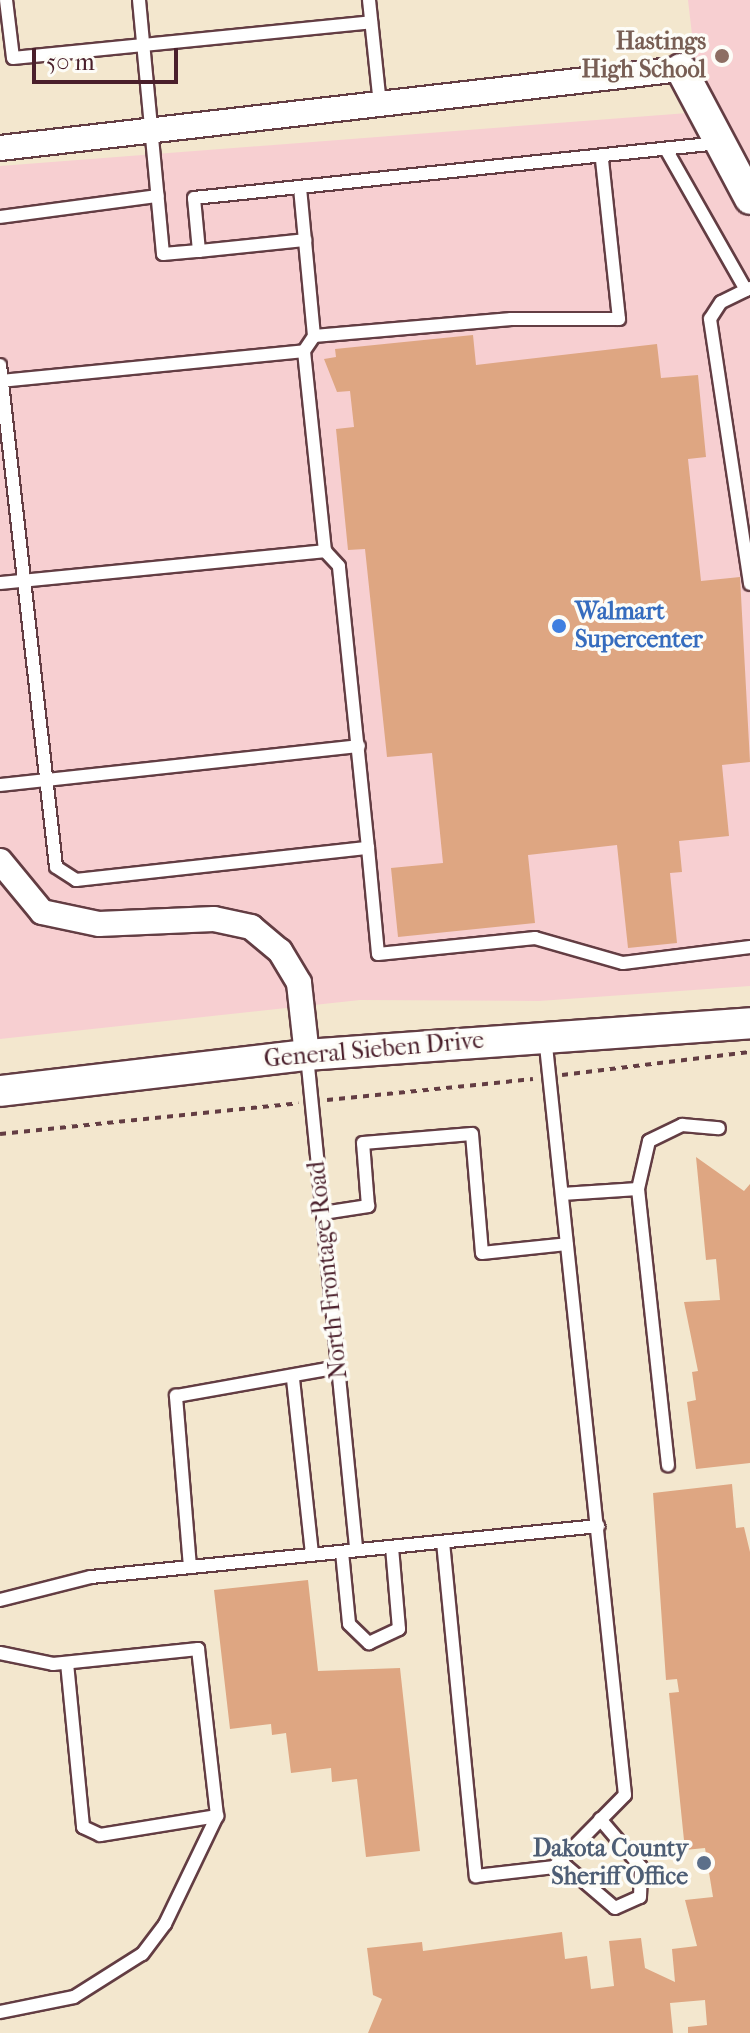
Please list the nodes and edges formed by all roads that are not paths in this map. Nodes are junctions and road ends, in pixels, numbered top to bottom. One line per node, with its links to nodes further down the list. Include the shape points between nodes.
1 (6, 0): 5 (lane, via 13,58)
2 (139, 0): 5 (lane)
3 (369, 0): 4 (lane)
4 (371, 22): 5 (lane); 7 (lane)
5 (144, 44): 8 (lane)
6 (681, 69): 7 (street); 9 (street)
7 (380, 108): 8 (street)
8 (153, 131): 10 (street); 14 (lane)
9 (720, 143): 11 (lane); 15 (street)
10 (0, 148)
11 (667, 151): 12 (lane); 19 (lane)
12 (602, 160): 13 (lane); 20 (lane, via 619,319 511,319)
13 (300, 189): 17 (lane); 18 (lane, via 194,198)
14 (158, 196): 16 (lane); 18 (lane, via 163,254)
15 (750, 199)
16 (0, 217)
17 (305, 240): 18 (lane); 20 (lane)
18 (199, 251)
19 (748, 289): 27 (lane, via 721,302 710,319)
20 (314, 336): 21 (lane)
21 (304, 351): 23 (lane); 24 (lane)
22 (0, 365): 23 (lane)
23 (1, 381): 25 (lane)
24 (325, 551): 25 (lane); 28 (lane, via 339,566)
25 (22, 582): 26 (lane); 29 (lane)
26 (0, 583)
27 (750, 584)
28 (359, 746): 29 (lane); 31 (lane)
29 (43, 782): 30 (lane); 31 (lane, via 51,857 76,880)
30 (0, 785)
31 (368, 848): 33 (lane, via 378,954 535,938 623,963)
32 (0, 861): 36 (street, North Frontage Road, via 42,912 99,924 214,919 251,927 280,951 299,983)
33 (750, 947)
34 (750, 1023): 35 (street, General Sieben Drive)
35 (545, 1036): 36 (street, General Sieben Drive); 40 (lane)
36 (307, 1055): 37 (street, General Sieben Drive); 41 (lane, North Frontage Road)
37 (0, 1091)
38 (719, 1128): 39 (lane, via 682,1125 649,1141)
39 (638, 1189): 40 (lane); 45 (lane)
40 (562, 1194): 42 (lane)
41 (323, 1213): 42 (lane, via 368,1206 363,1143 472,1134 482,1253); 43 (lane, North Frontage Road)
42 (567, 1244): 46 (lane)
43 (338, 1367): 44 (lane); 49 (lane, North Frontage Road)
44 (293, 1379): 51 (lane); 52 (lane, via 176,1396)
45 (668, 1465)
46 (598, 1526): 47 (lane); 57 (lane, via 625,1795)
47 (443, 1542): 48 (lane); 58 (lane, via 476,1876)
48 (392, 1547): 49 (lane); 50 (lane, via 399,1629 382,1642 357,1638 349,1624)
49 (356, 1550): 50 (lane)
50 (342, 1552): 51 (lane)
51 (312, 1555): 52 (lane)
52 (190, 1567): 53 (lane, via 44,1584)
53 (0, 1600)
54 (0, 1653): 55 (lane)
55 (67, 1663): 56 (lane, via 198,1649); 56 (lane, via 83,1827 100,1835)
56 (217, 1816): 59 (lane, via 165,1924 142,1954 74,1997)
57 (600, 1819): 58 (lane); 58 (lane, via 641,1867 640,1897 615,1908)
58 (560, 1861)
59 (0, 2012)

